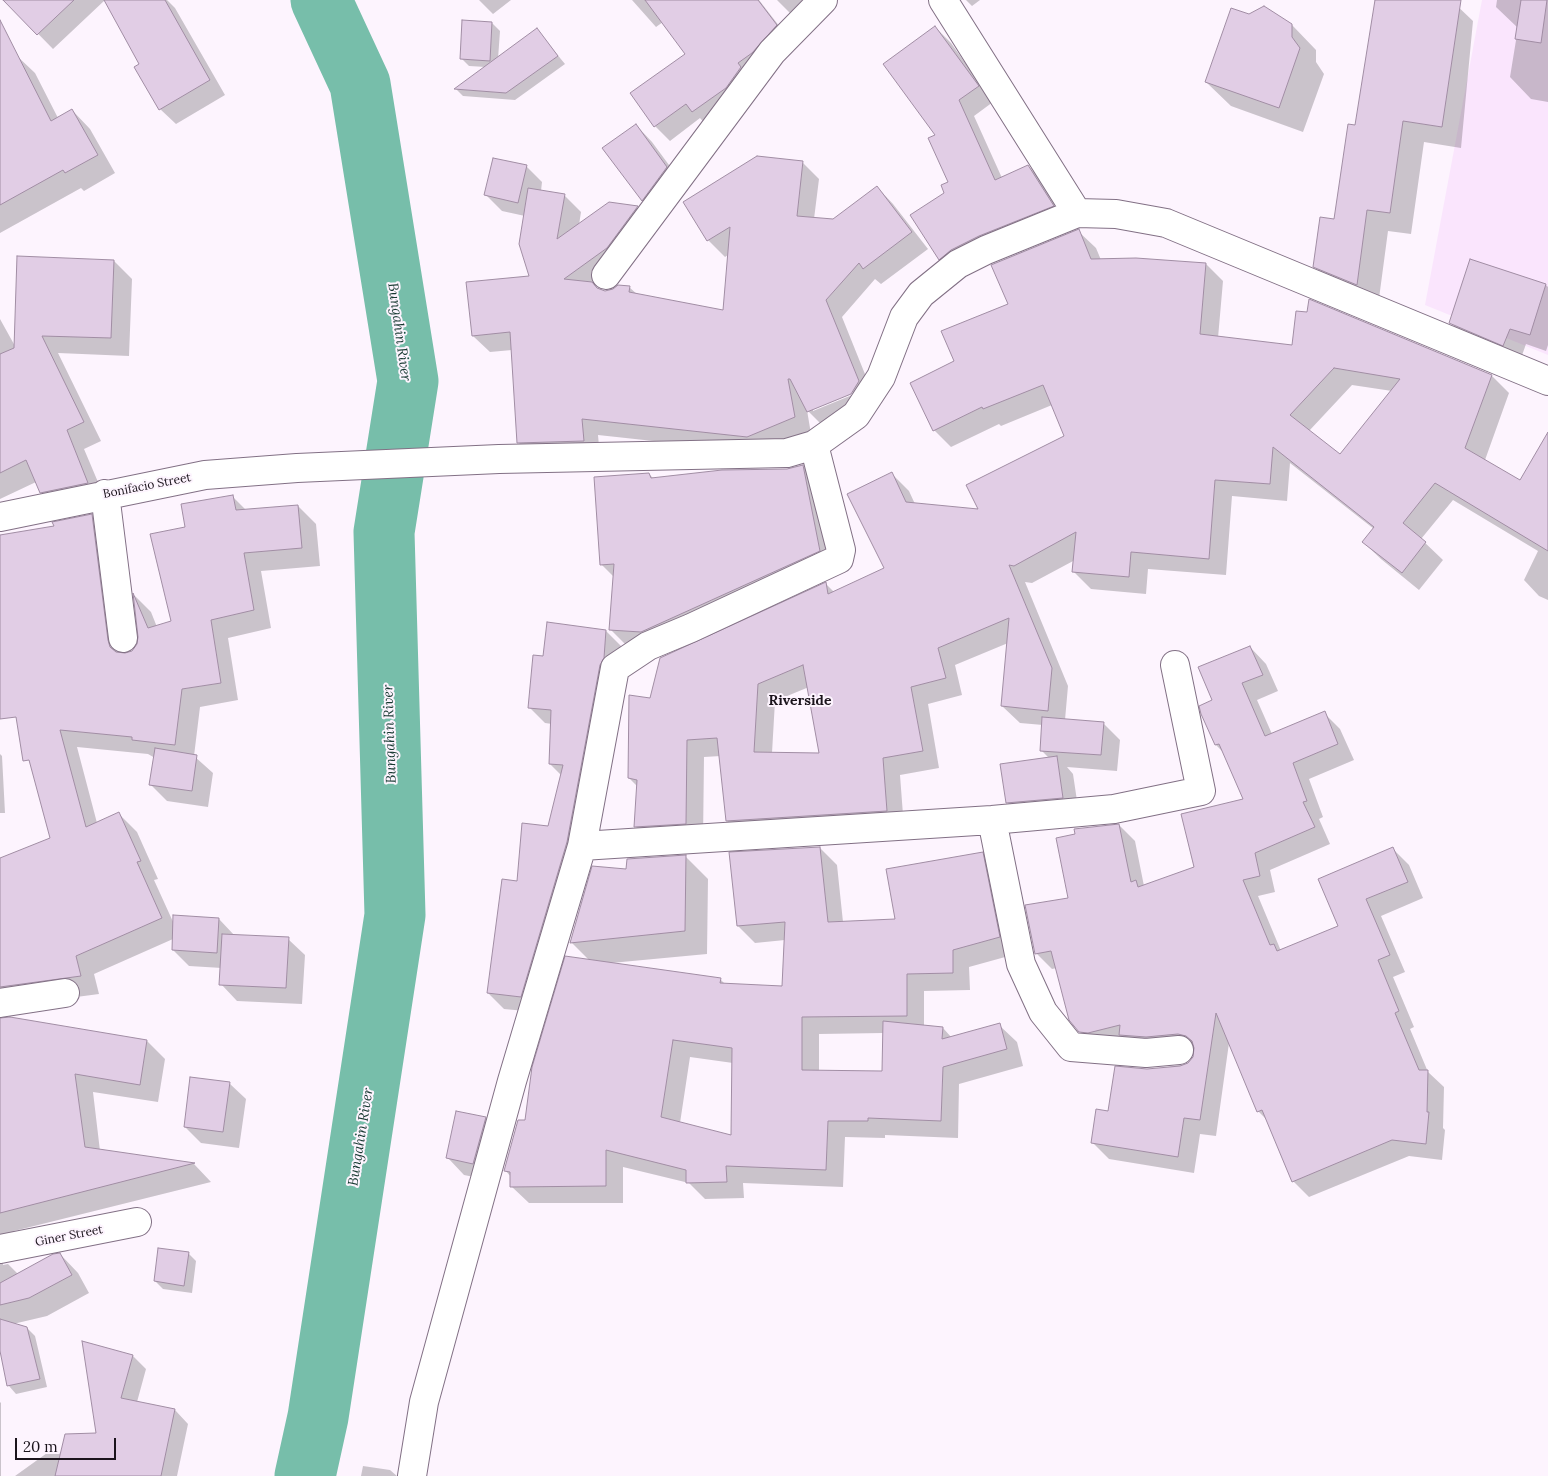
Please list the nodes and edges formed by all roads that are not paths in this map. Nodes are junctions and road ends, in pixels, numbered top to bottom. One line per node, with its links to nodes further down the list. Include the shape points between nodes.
1 (824, 0): 4 (street, via 772,52)
2 (943, 0): 3 (street)
3 (1077, 213): 5 (street, via 1116,214 1166,223); 6 (street, via 979,253 958,264 921,294 904,317 881,377 856,415)
4 (606, 275)
5 (1548, 381)
6 (814, 446): 7 (street, Bonifacio Street, via 787,453 499,459 296,468 206,475); 12 (street, via 841,550 840,559 648,646 615,668)
7 (105, 494): 8 (street, Bonifacio Street); 9 (street)
8 (0, 517)
9 (123, 638)
10 (1175, 665): 11 (street, via 1201,791 1114,809)
11 (992, 820): 12 (street); 15 (street, via 1022,964 1043,1012 1071,1047 1146,1053)
12 (582, 846): 18 (street, via 512,1081 424,1402)
13 (65, 993): 14 (street)
14 (0, 1003)
15 (1179, 1050)
16 (137, 1222): 17 (street, Giner Street)
17 (0, 1249)
18 (412, 1476)

